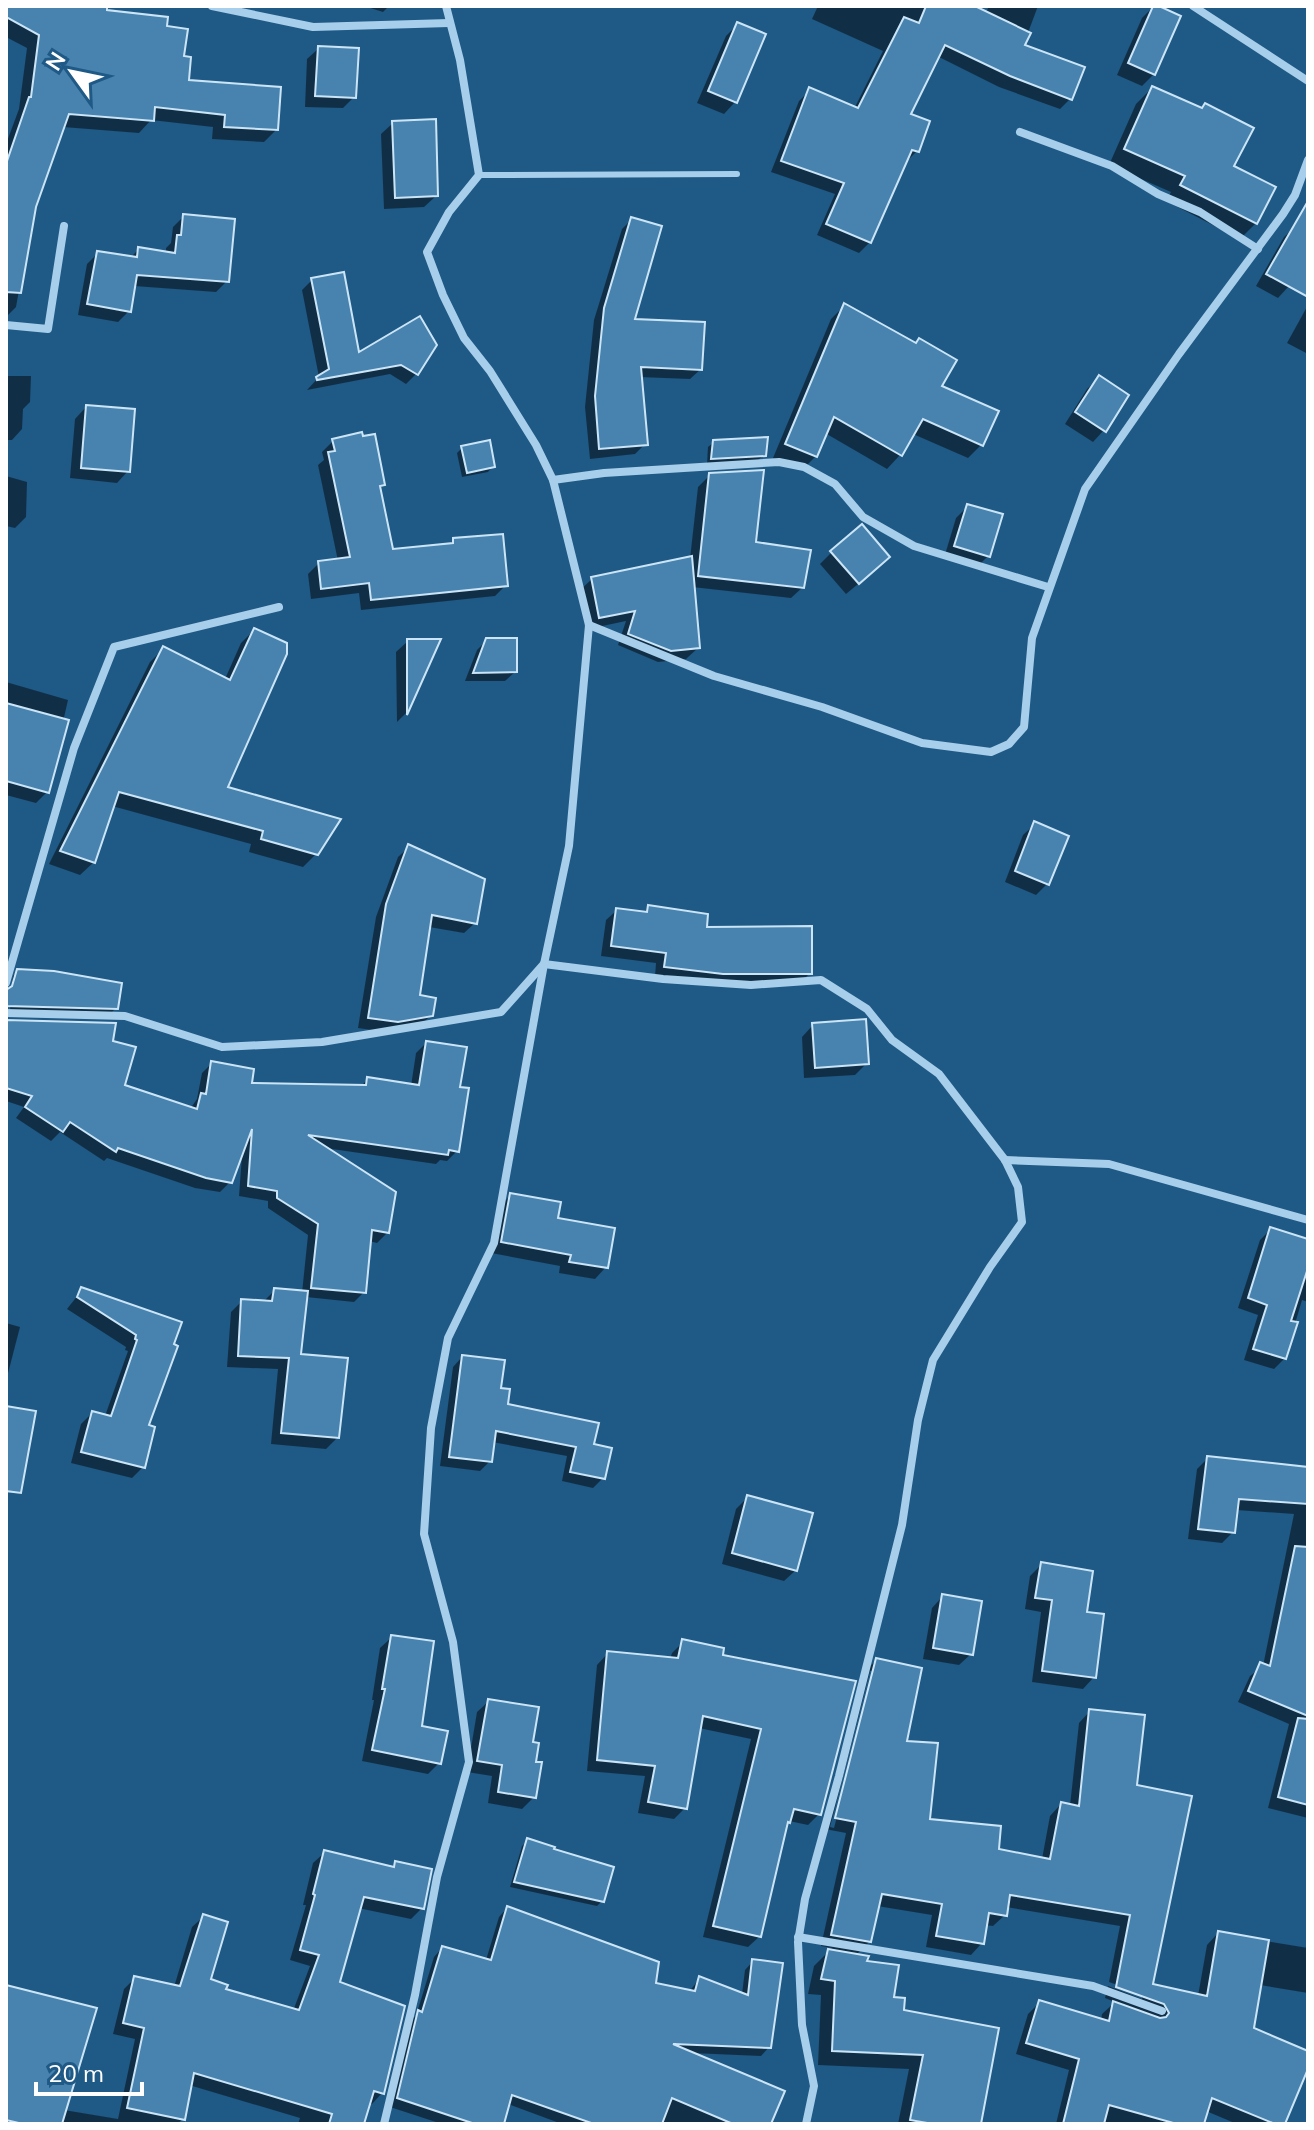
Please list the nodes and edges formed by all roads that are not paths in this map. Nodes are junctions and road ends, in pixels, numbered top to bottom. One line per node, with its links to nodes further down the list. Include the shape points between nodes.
1 (212, 6): 4 (street, via 313,27)
2 (446, 6): 4 (street)
3 (1193, 6): 5 (street)
4 (449, 23): 9 (street)
5 (1308, 81)
6 (1020, 132): 11 (street, via 1112,166)
7 (1308, 160): 11 (street, via 1295,195)
8 (737, 174): 9 (lane)
9 (479, 175): 13 (street, via 449,212 427,252 464,338 490,371)
10 (64, 226): 12 (street, via 48,329)
11 (1258, 249): 14 (street, via 1085,489)
12 (6, 325)
13 (553, 480): 14 (street, via 779,462 804,467 835,484 863,517 914,546); 16 (street)
14 (1048, 587): 16 (street, via 1032,638 1024,727 1009,744 991,752 922,743 714,676)
15 (279, 607): 18 (street, via 114,647 74,748)
16 (589, 625): 17 (street, via 569,846)
17 (544, 964): 19 (street, via 501,1012 322,1042 222,1047 125,1016); 20 (street, via 751,985 821,980 867,1009 892,1040 939,1074); 24 (street, via 492,1249 448,1338 431,1428 424,1534 453,1642 469,1762 437,1877)
18 (6, 983)
19 (6, 1013)
20 (1005, 1160): 21 (street, via 1109,1164); 22 (street, via 1018,1187 1022,1222 933,1360 902,1525)
21 (1308, 1220)
22 (798, 1937): 23 (street, via 1093,1986); 25 (street, via 802,2025 814,2086)
23 (1162, 2011)
24 (384, 2124)
25 (806, 2124)

